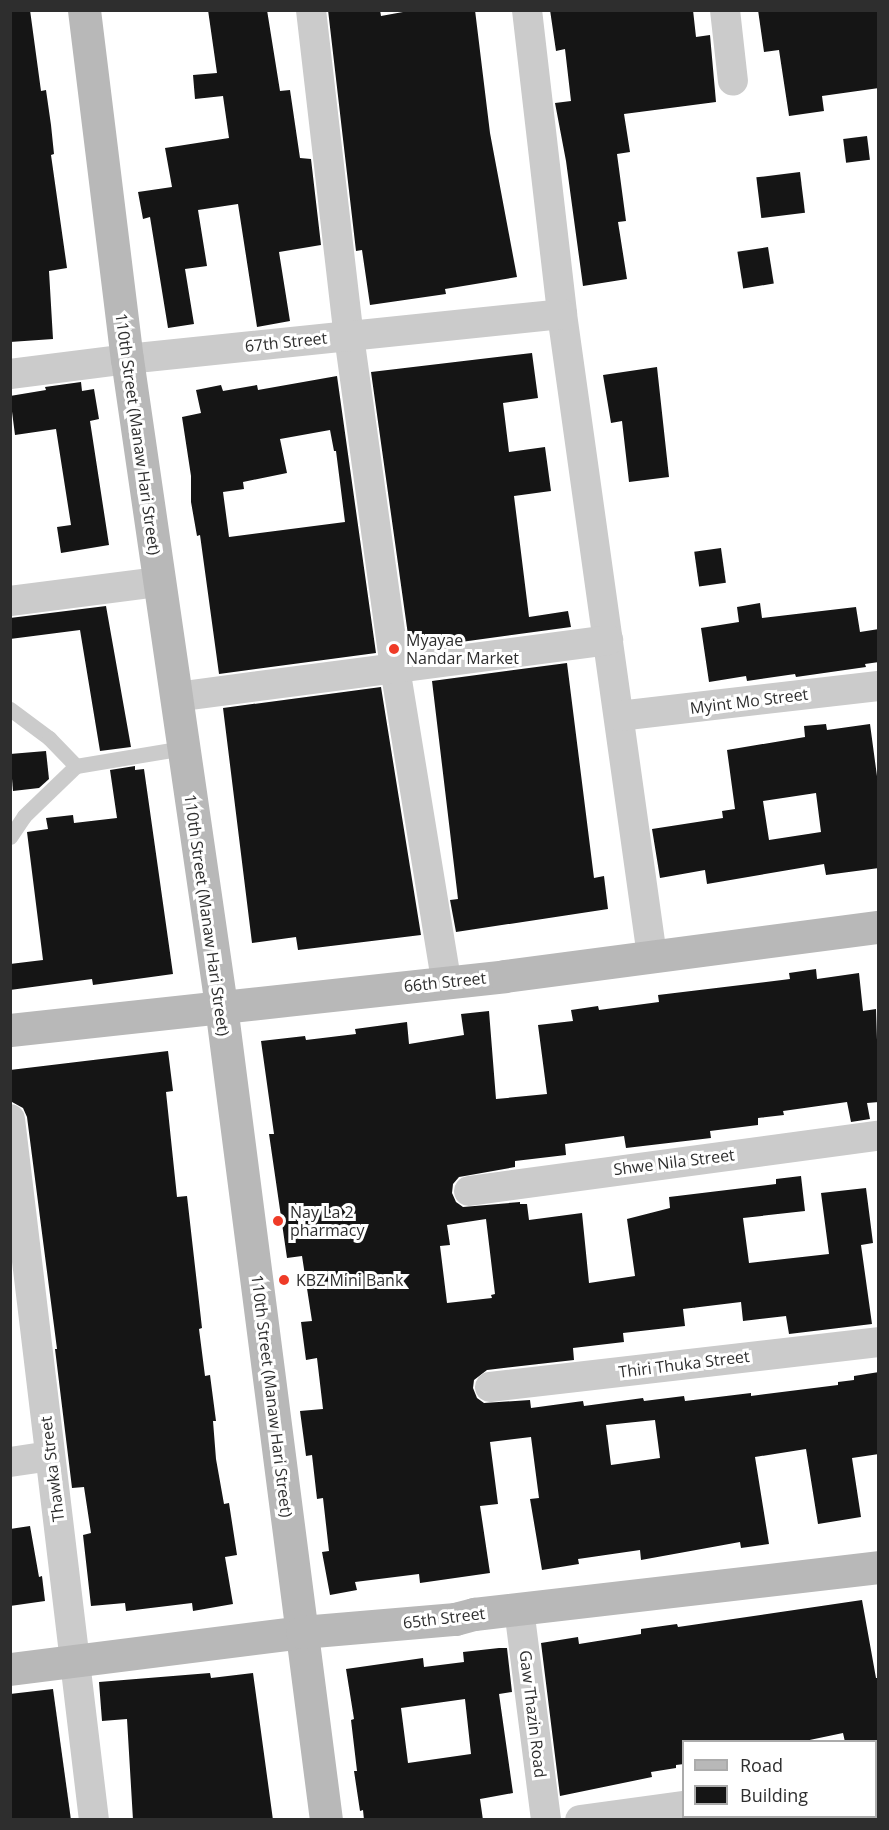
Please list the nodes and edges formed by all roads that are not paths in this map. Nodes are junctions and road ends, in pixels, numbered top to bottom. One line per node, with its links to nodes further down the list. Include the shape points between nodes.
1 (84, 10): 8 (main road, 110th Street (Manaw Hari Street))
2 (310, 10): 7 (street)
3 (527, 10): 6 (street)
4 (725, 10): 5 (street)
5 (734, 81)
6 (562, 314): 7 (street, 67th Street); 12 (street)
7 (349, 336): 8 (street, 67th Street); 13 (street)
8 (127, 359): 9 (street, 67th Street); 10 (main road, 110th Street (Manaw Hari Street))
9 (10, 374)
10 (159, 582): 11 (street); 15 (main road, 110th Street (Manaw Hari Street))
11 (10, 601)
12 (608, 640): 13 (street); 17 (street)
13 (394, 668): 15 (street); 23 (street)
14 (879, 686): 17 (street, Myint Mo Street)
15 (176, 697): 18 (main road, 110th Street (Manaw Hari Street))
16 (10, 709): 19 (lane, via 49,738)
17 (619, 716): 22 (street)
18 (184, 748): 19 (lane); 24 (main road, 110th Street (Manaw Hari Street))
19 (76, 766): 20 (lane, via 24,816)
20 (10, 837)
21 (879, 927): 22 (main road, 66th Street)
22 (652, 956): 23 (main road, 66th Street)
23 (446, 981): 24 (main road, 66th Street)
24 (221, 1006): 25 (main road, 66th Street); 36 (main road, 110th Street (Manaw Hari Street))
25 (10, 1030)
26 (10, 1119): 29 (street, Thawka Street)
27 (879, 1136): 28 (street, Shwe Nila Street)
28 (469, 1191)
29 (19, 1249): 32 (street, Thawka Street)
30 (879, 1342): 31 (street, Thiri Thuka Street)
31 (490, 1387)
32 (50, 1456): 33 (street); 37 (street, Thawka Street)
33 (10, 1462)
34 (879, 1567): 35 (main road, 65th Street)
35 (519, 1609): 36 (main road, 65th Street, via 455,1620); 42 (street, Gaw Thazin Road)
36 (302, 1632): 37 (main road, 65th Street); 41 (main road, 110th Street (Manaw Hari Street))
37 (76, 1660): 38 (main road, 65th Street); 40 (street, Thawka Street)
38 (10, 1670)
39 (682, 1806): 43 (street)
40 (94, 1820)
41 (326, 1820)
42 (546, 1820)
43 (580, 1820)

